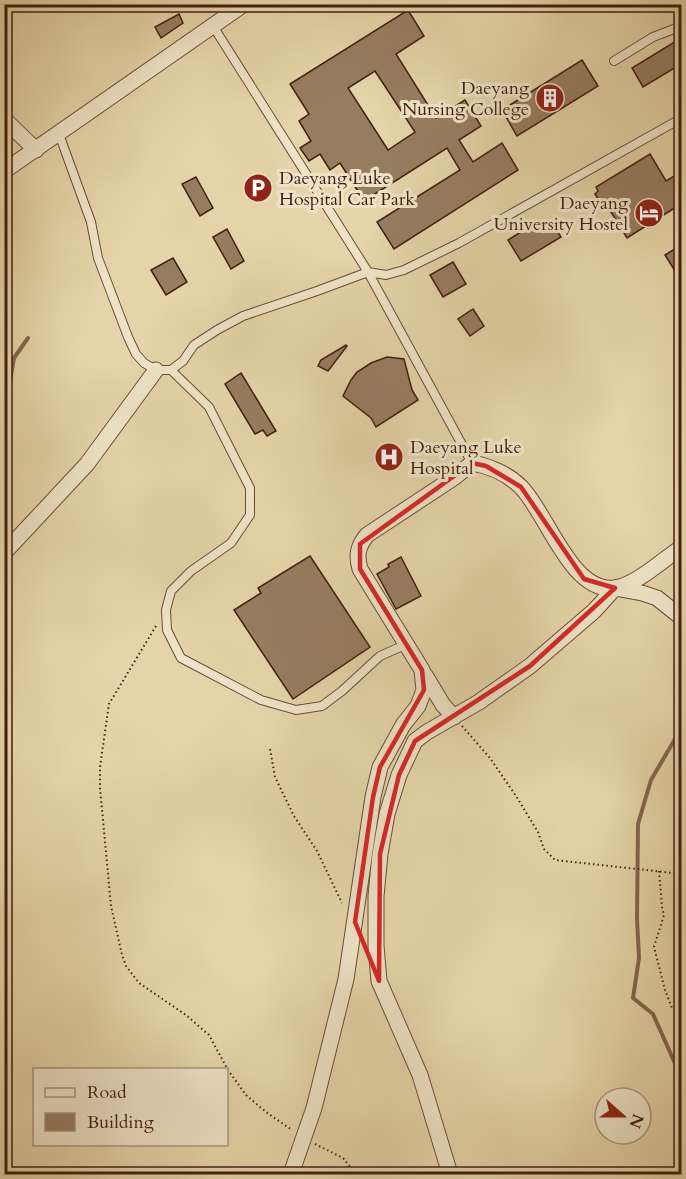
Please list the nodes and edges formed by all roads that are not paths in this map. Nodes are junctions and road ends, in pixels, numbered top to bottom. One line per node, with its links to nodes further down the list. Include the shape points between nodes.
1 (244, 4): 2 (street)
2 (213, 26): 7 (street); 10 (lane)
3 (681, 26): 4 (lane, via 653,37)
4 (614, 62)
5 (681, 118): 10 (lane, via 449,248 404,270)
6 (4, 119): 8 (street)
7 (59, 134): 8 (street); 11 (lane, via 128,337 144,363)
8 (36, 150): 9 (street)
9 (4, 171)
10 (368, 272): 11 (lane, via 243,316 194,345 183,361); 12 (lane)
11 (164, 370): 14 (street, via 87,464); 17 (lane, via 209,407 250,488 250,515 231,543 191,571 171,591 165,610 167,630 181,658 261,700 296,710 322,706 380,656)
12 (472, 463): 15 (street, via 486,466 521,487 584,579); 17 (street, via 367,535 360,544 360,569)
13 (681, 547): 15 (street, via 637,579)
14 (4, 553)
15 (615, 588): 16 (street, via 657,598); 20 (street, via 530,666)
16 (681, 618)
17 (407, 644): 18 (street)
18 (422, 670): 19 (street, via 424,690); 20 (street)
19 (418, 706): 21 (street); 22 (street, via 380,767)
20 (453, 717): 21 (street)
21 (416, 741): 23 (street, via 399,775 380,854 376,946)
22 (355, 922): 23 (street); 24 (street, via 336,1022)
23 (380, 981): 25 (street, via 420,1075)
24 (291, 1174)
25 (450, 1174)

